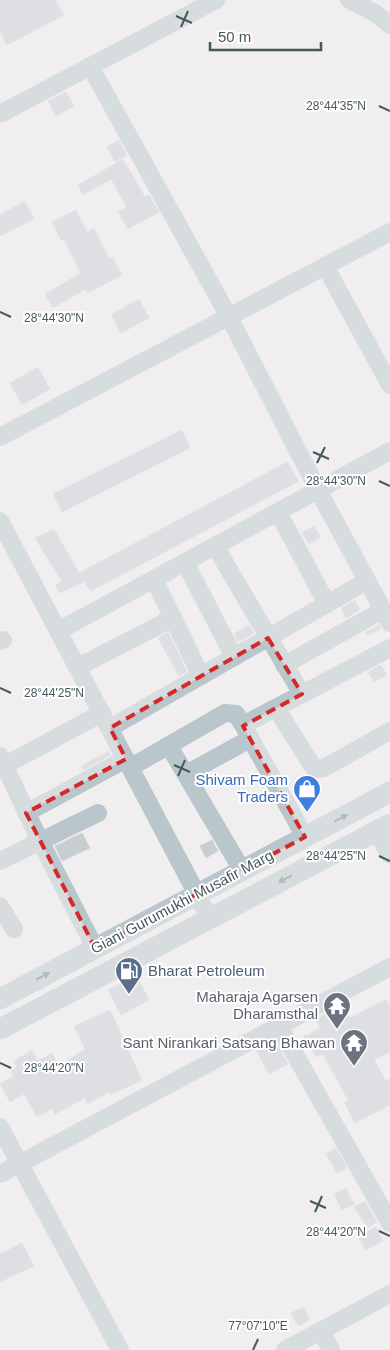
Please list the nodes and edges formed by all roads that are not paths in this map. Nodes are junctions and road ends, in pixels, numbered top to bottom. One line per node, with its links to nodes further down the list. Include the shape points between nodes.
1 (216, 0): 4 (street)
2 (349, 0): 3 (street, via 375,13)
3 (390, 26)
4 (90, 66): 5 (street); 8 (street)
5 (0, 114)
6 (390, 232): 7 (street)
7 (325, 266): 8 (street); 9 (street)
8 (229, 317): 10 (street); 12 (street)
9 (390, 385)
10 (0, 437)
11 (390, 451): 12 (street)
12 (318, 490): 13 (street); 19 (street)
13 (278, 512): 16 (street); 20 (street)
14 (0, 521): 15 (street)
15 (5, 543): 23 (street)
16 (215, 546): 17 (street); 24 (street)
17 (185, 562): 18 (street); 26 (street)
18 (154, 579): 22 (street); 23 (street)
19 (367, 581): 20 (street); 21 (street)
20 (327, 604): 24 (street)
21 (386, 616): 27 (street)
22 (173, 618): 28 (street); 29 (street)
23 (58, 631): 28 (street)
24 (268, 638): 26 (street); 27 (street)
25 (390, 648): 30 (street)
26 (234, 657): 29 (street)
27 (284, 665): 30 (street)
28 (78, 667): 32 (street)
29 (201, 676): 32 (street)
30 (302, 694): 31 (street)
31 (276, 708): 33 (street, via 317,769); 34 (street)
32 (106, 720): 36 (street); 37 (street)
33 (390, 731)
34 (246, 732): 35 (street, via 236,714 225,713); 38 (street); 43 (street)
35 (169, 746): 37 (street); 38 (street)
36 (2, 763): 40 (street)
37 (129, 763): 40 (street); 48 (street)
38 (186, 774): 47 (street)
39 (390, 792): 43 (street, Giani Gurumukhi Musafir Marg, one-way to 39)
40 (26, 813): 44 (street)
41 (98, 813): 44 (street)
42 (384, 827): 45 (street); 50 (street, Giani Gurumukhi Musafir Marg, one-way to 50)
43 (305, 837): 47 (street, Giani Gurumukhi Musafir Marg)
44 (40, 841): 46 (street); 52 (street)
45 (390, 853)
46 (0, 861)
47 (242, 870): 48 (street, Giani Gurumukhi Musafir Marg)
48 (198, 894): 50 (street); 52 (street, Giani Gurumukhi Musafir Marg)
49 (0, 906): 51 (street)
50 (210, 919): 56 (street, Giani Gurumukhi Musafir Marg)
51 (14, 929)
52 (95, 948): 54 (street, Giani Gurumukhi Musafir Marg, one-way to 52)
53 (390, 967): 55 (street)
54 (0, 999)
55 (279, 1026): 58 (street); 60 (street)
56 (0, 1029)
57 (0, 1127): 58 (street)
58 (20, 1163): 59 (street); 63 (street)
59 (0, 1174)
60 (390, 1223)
61 (390, 1294): 62 (street)
62 (321, 1331): 64 (street); 65 (street)
63 (120, 1350)
64 (286, 1350)
65 (331, 1350)

